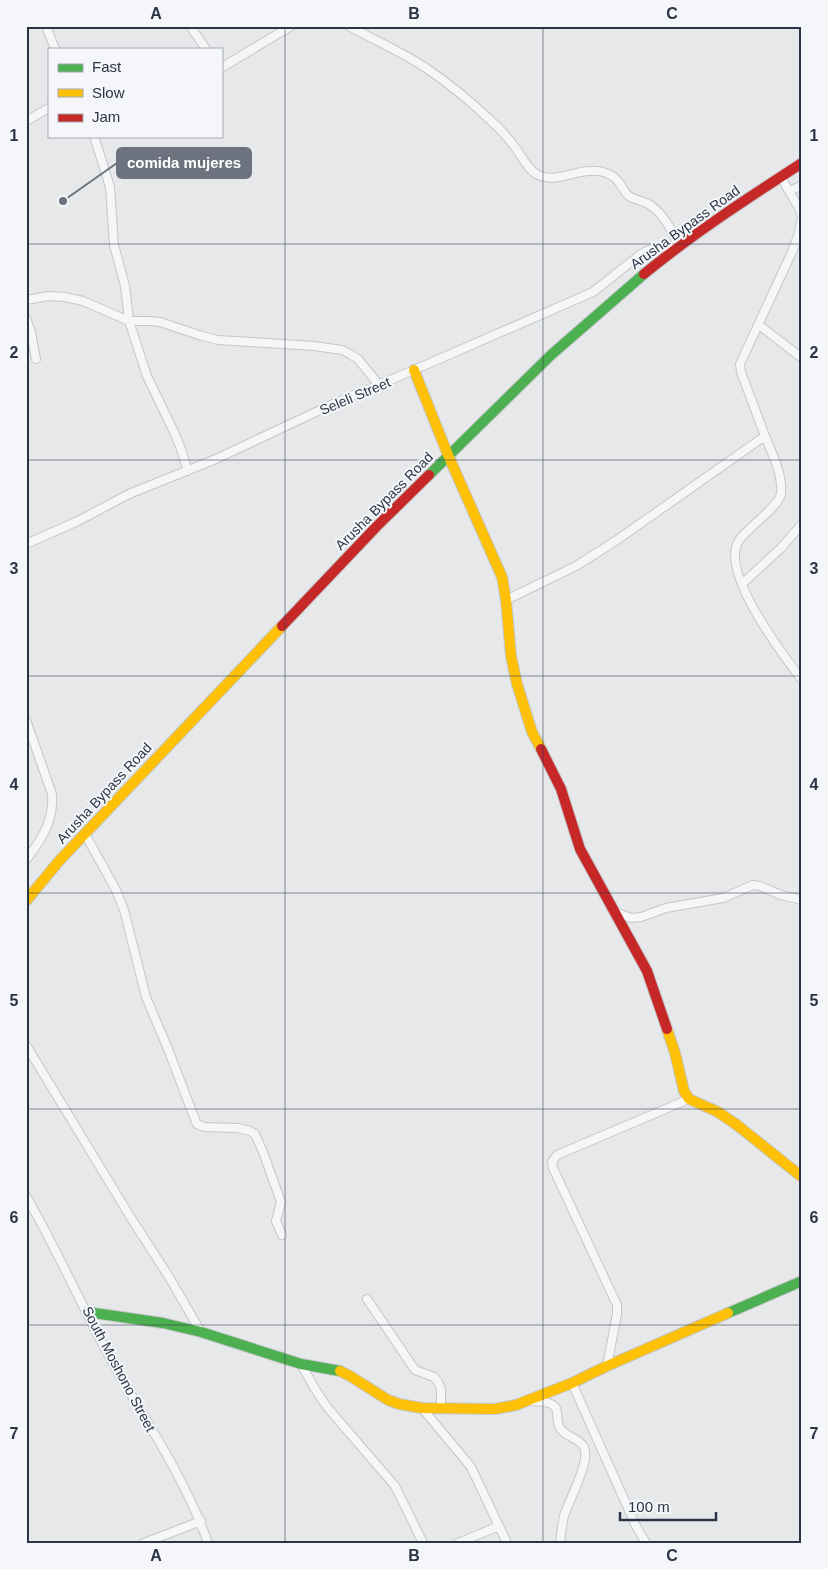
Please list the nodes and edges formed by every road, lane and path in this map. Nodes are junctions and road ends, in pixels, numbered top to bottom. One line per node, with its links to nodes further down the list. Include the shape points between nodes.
1 (46, 26): 5 (street)
2 (190, 26): 6 (street)
3 (291, 26): 7 (street)
4 (349, 26): 16 (street, via 449,85 502,131 536,174 555,178 600,171 613,176 629,196 649,204 660,214)
5 (55, 48)
6 (205, 48)
7 (222, 67)
8 (48, 109): 9 (street)
9 (26, 121)
10 (95, 138): 19 (street, via 110,187 114,245 125,286)
11 (802, 163): 12 (street, Arusha Bypass Road)
12 (780, 176): 14 (street); 16 (street, Arusha Bypass Road)
13 (802, 185): 14 (street)
14 (790, 192): 15 (street)
15 (802, 216): 20 (street, via 792,252)
16 (679, 245): 23 (street, Seleli Street, via 646,251 593,292); 26 (street, Arusha Bypass Road, via 551,355)
17 (26, 300): 19 (street, via 65,297)
18 (26, 318): 22 (street)
19 (129, 322): 24 (street, via 160,322 218,340 342,350 358,359); 27 (street, via 147,376 174,432)
20 (758, 325): 21 (street); 25 (street, via 740,367)
21 (802, 358)
22 (36, 359)
23 (414, 370): 24 (street, Seleli Street); 26 (street)
24 (379, 385): 27 (street, Seleli Street)
25 (765, 436): 30 (street, via 778,468 781,493 773,507 738,540 736,559); 31 (street, via 576,566)
26 (448, 456): 31 (street, via 502,577); 34 (street, Arusha Bypass Road, via 382,520)
27 (188, 471): 29 (street, Seleli Street, via 130,494 78,522)
28 (802, 524): 30 (street)
29 (26, 544)
30 (742, 584): 32 (street, via 770,636)
31 (506, 600): 38 (street, via 511,656 532,732 561,789 580,850)
32 (802, 680)
33 (26, 720): 35 (street, via 52,800 46,831)
34 (85, 834): 37 (street, Arusha Bypass Road); 43 (street, via 119,897 146,997 196,1122 204,1128 238,1128 255,1134 281,1202 276,1221)
35 (26, 860)
36 (802, 900): 38 (street, via 753,885 723,898 672,906 641,917 631,918)
37 (26, 901)
38 (615, 912): 40 (street, via 647,971)
39 (26, 1045): 47 (street)
40 (689, 1099): 41 (street, via 738,1125); 49 (street, via 557,1156 552,1162 617,1305)
41 (802, 1177)
42 (26, 1196): 46 (street, South Moshono Street)
43 (282, 1235)
44 (802, 1281): 49 (street)
45 (366, 1299): 53 (street, via 415,1370 434,1377 438,1382)
46 (88, 1312): 47 (street, via 144,1319); 54 (street, South Moshono Street)
47 (201, 1332): 48 (street)
48 (300, 1364): 52 (street, via 339,1371 391,1401); 58 (street, via 327,1406 396,1486)
49 (607, 1366): 50 (street)
50 (572, 1383): 51 (street); 62 (street)
51 (529, 1401): 53 (street, via 495,1410); 61 (street, via 556,1406 561,1430 579,1441 586,1452 585,1463 564,1517)
52 (422, 1408): 53 (street); 55 (street, via 467,1461)
53 (440, 1408)
54 (201, 1522): 56 (street); 57 (street, South Moshono Street)
55 (499, 1526): 59 (street); 60 (street)
56 (144, 1543)
57 (208, 1543)
58 (423, 1543)
59 (458, 1543)
60 (507, 1543)
61 (560, 1543)
62 (646, 1543)

